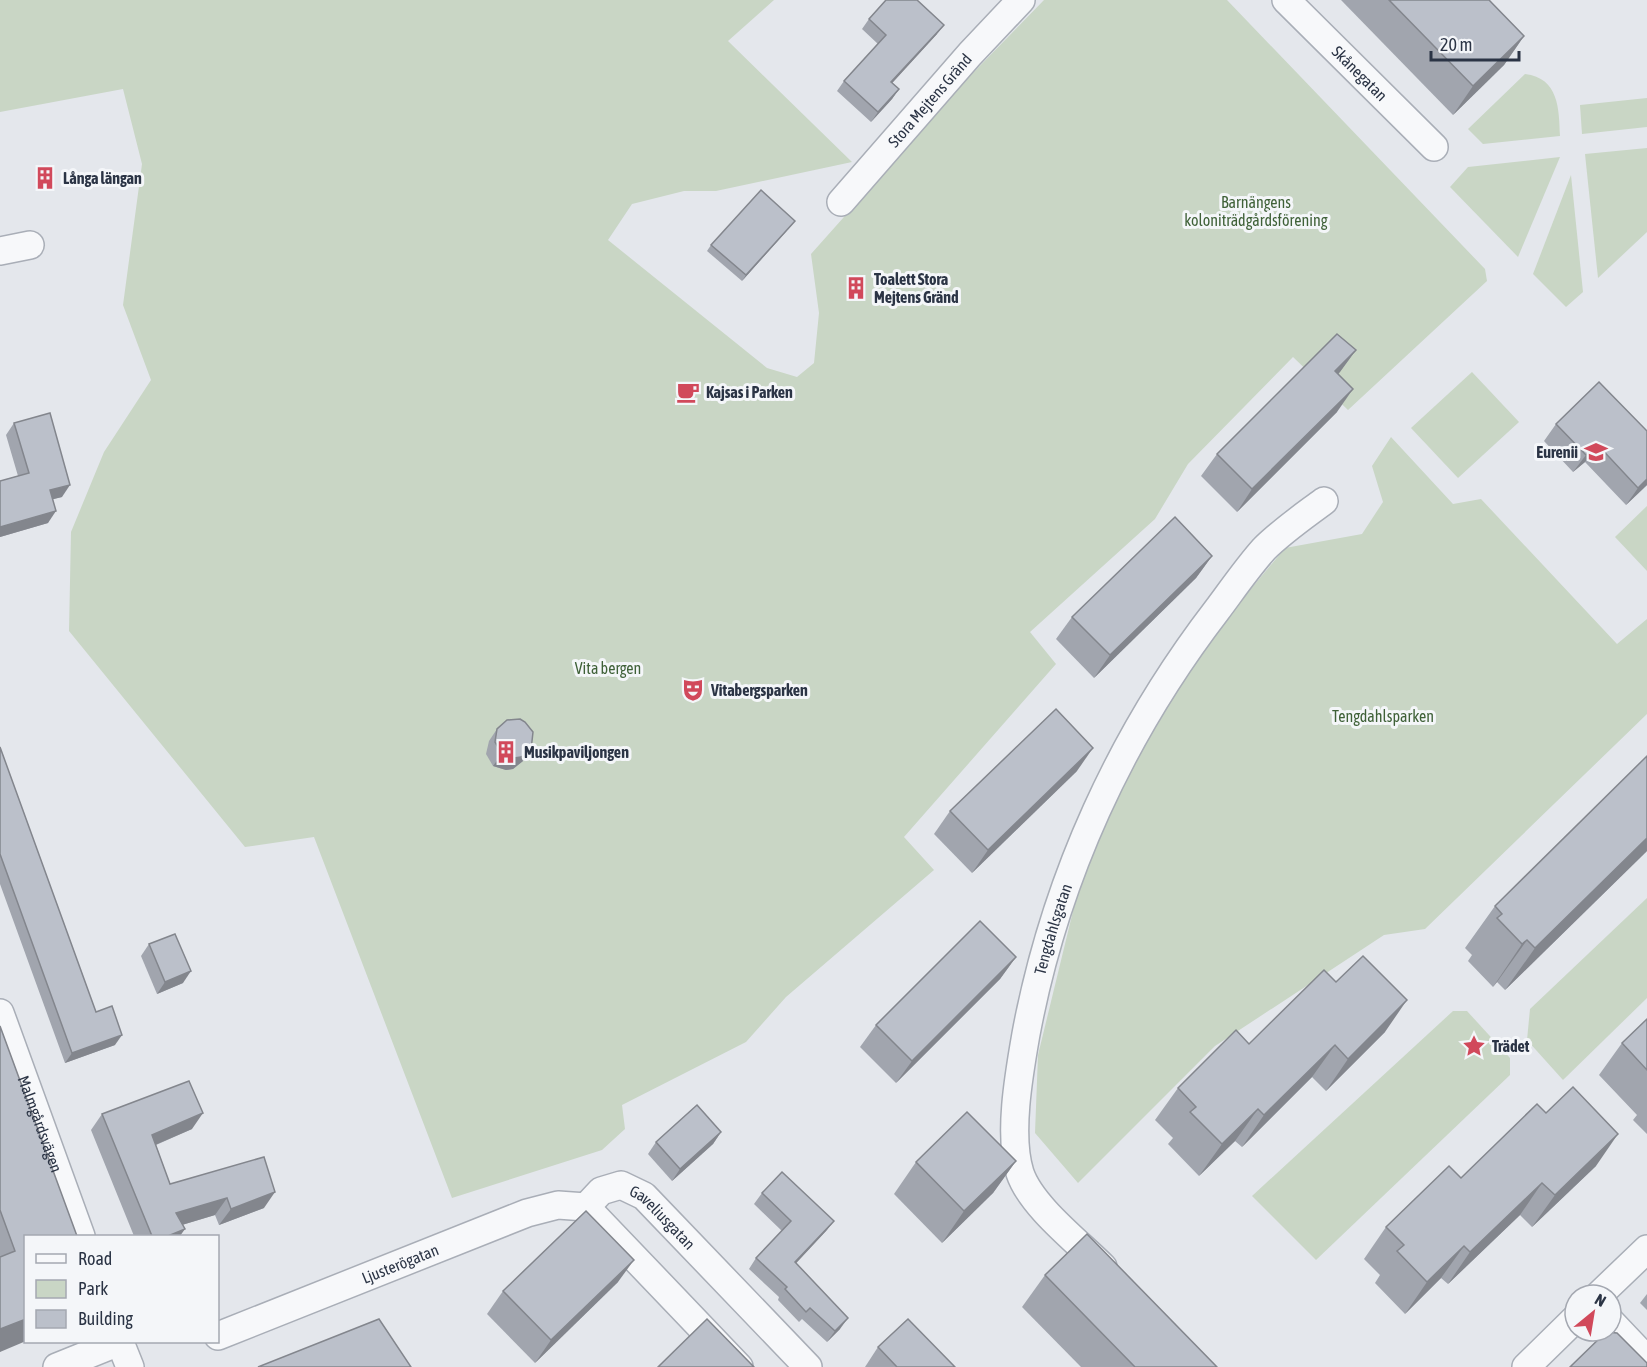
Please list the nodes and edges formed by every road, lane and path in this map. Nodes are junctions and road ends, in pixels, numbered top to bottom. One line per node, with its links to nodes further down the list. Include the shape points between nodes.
1 (1021, 0): 4 (street, Stora Mejtens Gränd)
2 (1286, 0): 3 (street, Skånegatan)
3 (1434, 147)
4 (841, 202)
5 (30, 246): 6 (street)
6 (0, 251)
7 (1324, 501): 13 (street, Tengdahlsgatan, via 1264,550 1190,645 1157,696 1096,808 1070,869 1049,935 1021,1062 1015,1144 1019,1171 1036,1201)
8 (0, 1013): 10 (street, Malmgårdsvägen)
9 (586, 1207): 16 (street, Ljusterögatan, via 558,1205 526,1213); 22 (street); 23 (street, Gaveliusgatan, via 602,1191 621,1185 644,1196)
10 (81, 1235)
11 (1647, 1249): 12 (street)
12 (1612, 1283)
13 (1119, 1284)
14 (1563, 1331): 24 (street)
15 (1623, 1335): 19 (street)
16 (219, 1336)
17 (115, 1343): 20 (street)
18 (121, 1343): 21 (street)
19 (1647, 1360)
20 (57, 1367)
21 (130, 1367)
22 (739, 1367)
23 (808, 1367)
24 (1526, 1367)

